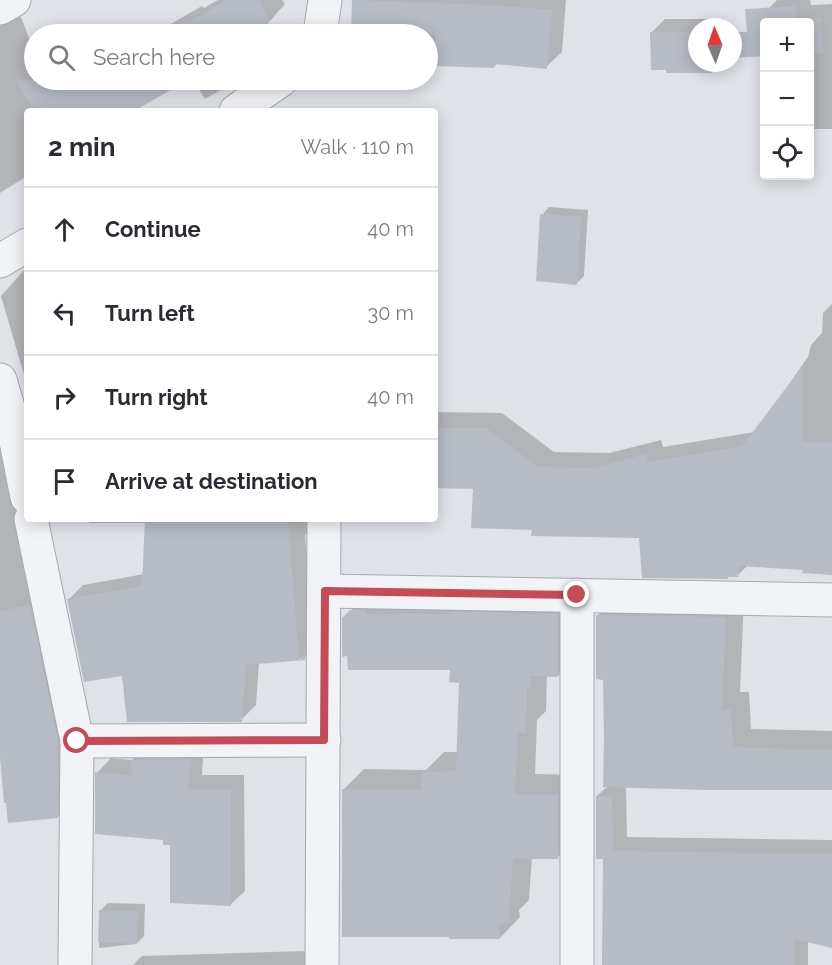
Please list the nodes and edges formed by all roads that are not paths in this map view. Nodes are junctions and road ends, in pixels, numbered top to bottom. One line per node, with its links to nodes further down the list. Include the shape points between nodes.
1 (14, 0): 3 (street)
2 (325, 0): 4 (street)
3 (0, 8)
4 (321, 24)
5 (267, 90): 6 (street)
6 (240, 108)
7 (24, 247): 8 (street)
8 (0, 261)
9 (0, 380): 10 (street)
10 (24, 482)
11 (32, 522): 17 (street)
12 (324, 522): 13 (street)
13 (325, 591): 14 (street); 16 (street)
14 (577, 595): 15 (street); 20 (street)
15 (832, 600)
16 (324, 740): 17 (street); 19 (street)
17 (77, 741): 18 (street)
18 (75, 965)
19 (322, 965)
20 (577, 965)

